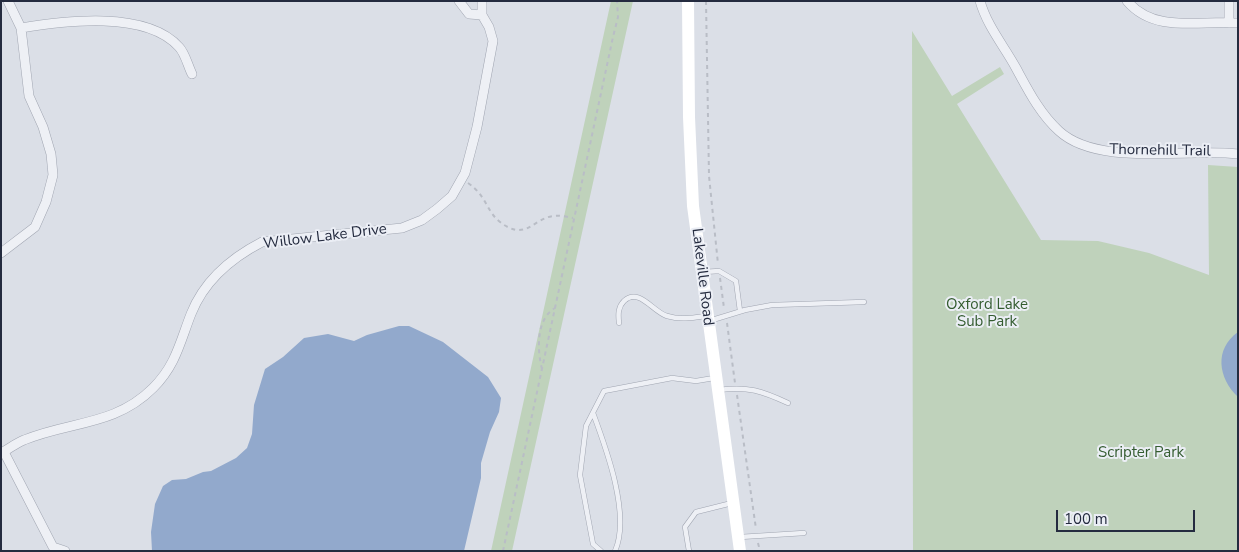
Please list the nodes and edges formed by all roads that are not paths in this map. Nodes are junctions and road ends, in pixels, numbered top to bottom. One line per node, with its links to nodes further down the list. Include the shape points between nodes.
1 (8, 1): 10 (street)
2 (459, 1): 8 (street, via 470,14)
3 (482, 1): 8 (street, Willow Lake Drive)
4 (688, 1): 14 (main road, Lakeville Road, via 690,158)
5 (980, 1): 12 (street, Thornehill Trail, via 994,34 1029,93 1060,132 1085,146 1114,153)
6 (1127, 1): 9 (street, via 1135,11 1154,20 1180,24)
7 (1229, 1): 9 (street)
8 (482, 15): 22 (street, Willow Lake Drive, via 493,41 466,173 452,196 422,220 402,228 262,242 244,251 216,274 203,291 171,366 141,398 116,414 24,440)
9 (1234, 23)
10 (21, 28): 11 (street, via 55,22 145,27 158,31 180,48); 13 (street, via 29,96 43,126 53,176 35,227)
11 (192, 74)
12 (1238, 154)
13 (1, 253)
14 (701, 272): 16 (lane, via 719,271 736,281); 17 (main road, Lakeville Road)
15 (864, 302): 16 (lane, via 772,305)
16 (740, 311): 17 (lane)
17 (707, 319): 18 (lane, via 665,316 646,301 631,297 618,310); 19 (main road, Lakeville Road)
18 (619, 323)
19 (717, 384): 20 (lane, via 760,390); 21 (lane, via 672,378 604,390); 23 (main road, Lakeville Road)
20 (788, 403)
21 (593, 413): 28 (lane, via 586,426 580,475 593,544); 29 (lane, via 610,459 620,519 620,538)
22 (3, 453): 26 (street)
23 (734, 503): 25 (main road, Lakeville Road); 30 (lane, via 696,512 685,527)
24 (804, 533): 25 (lane)
25 (738, 537): 31 (main road, Lakeville Road)
26 (53, 549): 27 (street)
27 (65, 551)
28 (601, 551)
29 (615, 551)
30 (690, 551)
31 (740, 551)

